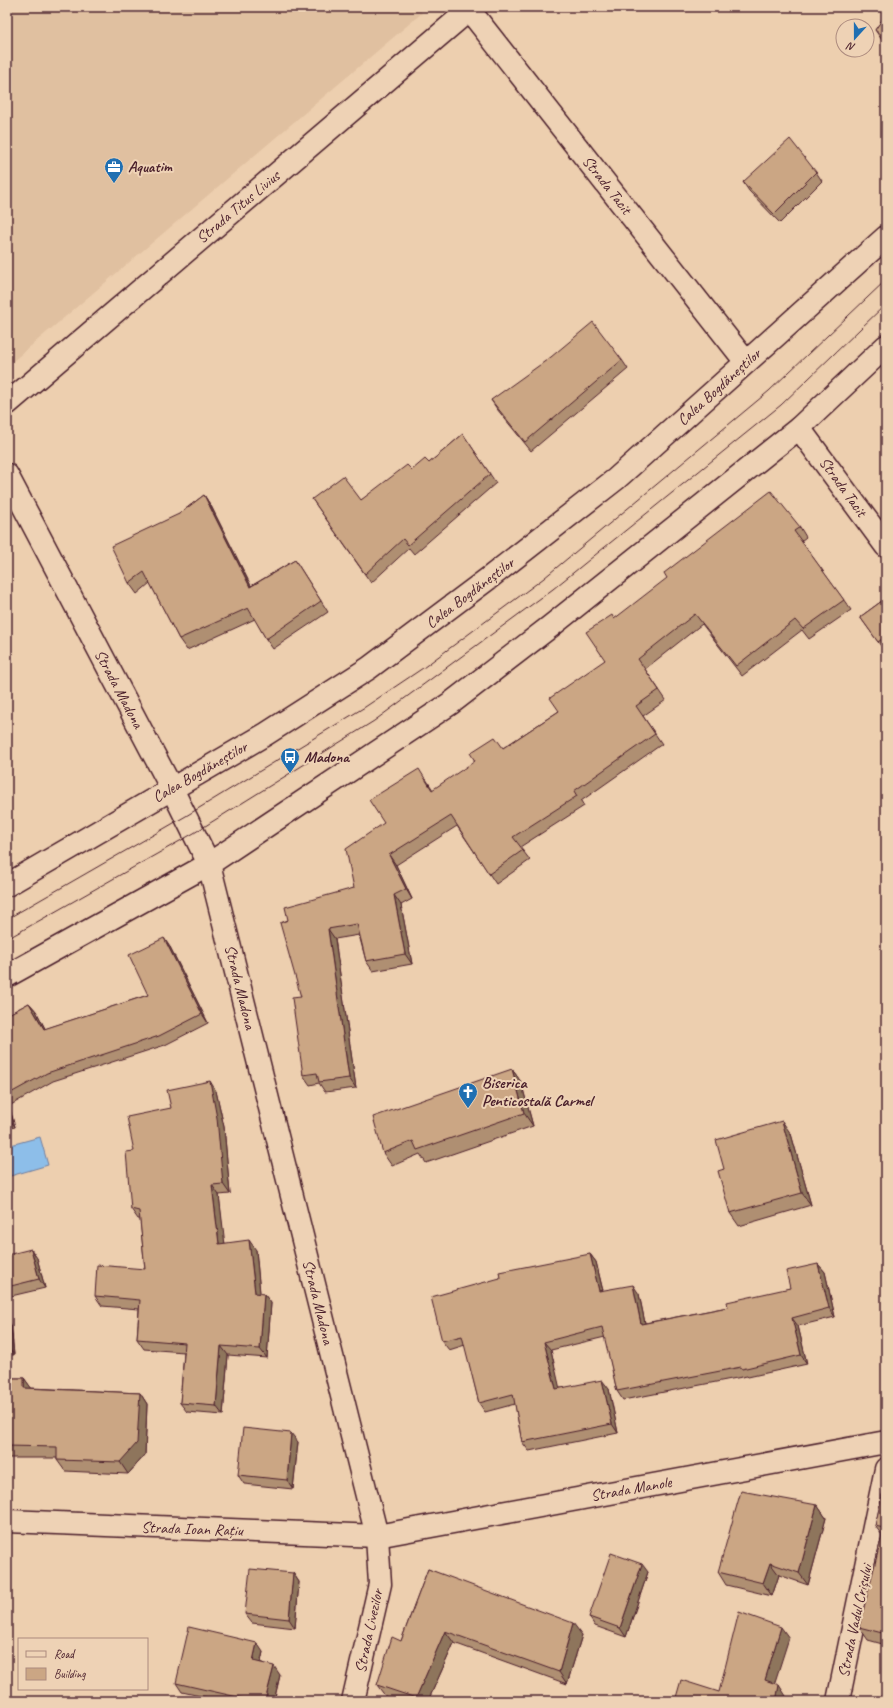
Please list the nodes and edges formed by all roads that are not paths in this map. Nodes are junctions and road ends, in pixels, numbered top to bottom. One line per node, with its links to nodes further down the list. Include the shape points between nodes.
1 (468, 8): 4 (street, Strada Tacit); 5 (street, Strada Titus Livius)
2 (886, 237): 4 (street, Calea Bogdăneștilor)
3 (886, 346): 6 (street)
4 (746, 362): 9 (street, Calea Bogdăneștilor, via 616,479 369,668 266,734)
5 (7, 404)
6 (799, 428): 8 (street, Strada Tacit); 10 (street, via 551,626 451,702)
7 (7, 475): 9 (street, Strada Madona)
8 (886, 546)
9 (172, 789): 10 (street, Strada Madona); 11 (street, Calea Bogdăneștilor)
10 (209, 864): 12 (street); 16 (street, Strada Madona)
11 (7, 885)
12 (7, 976)
13 (886, 1442): 16 (street, Strada Manole)
14 (886, 1470): 18 (street, Strada Vadul Crișului)
15 (7, 1521): 16 (street, Strada Ioan Rațiu)
16 (377, 1536): 17 (street, Strada Livezilor, via 380,1584)
17 (353, 1701)
18 (838, 1701)

